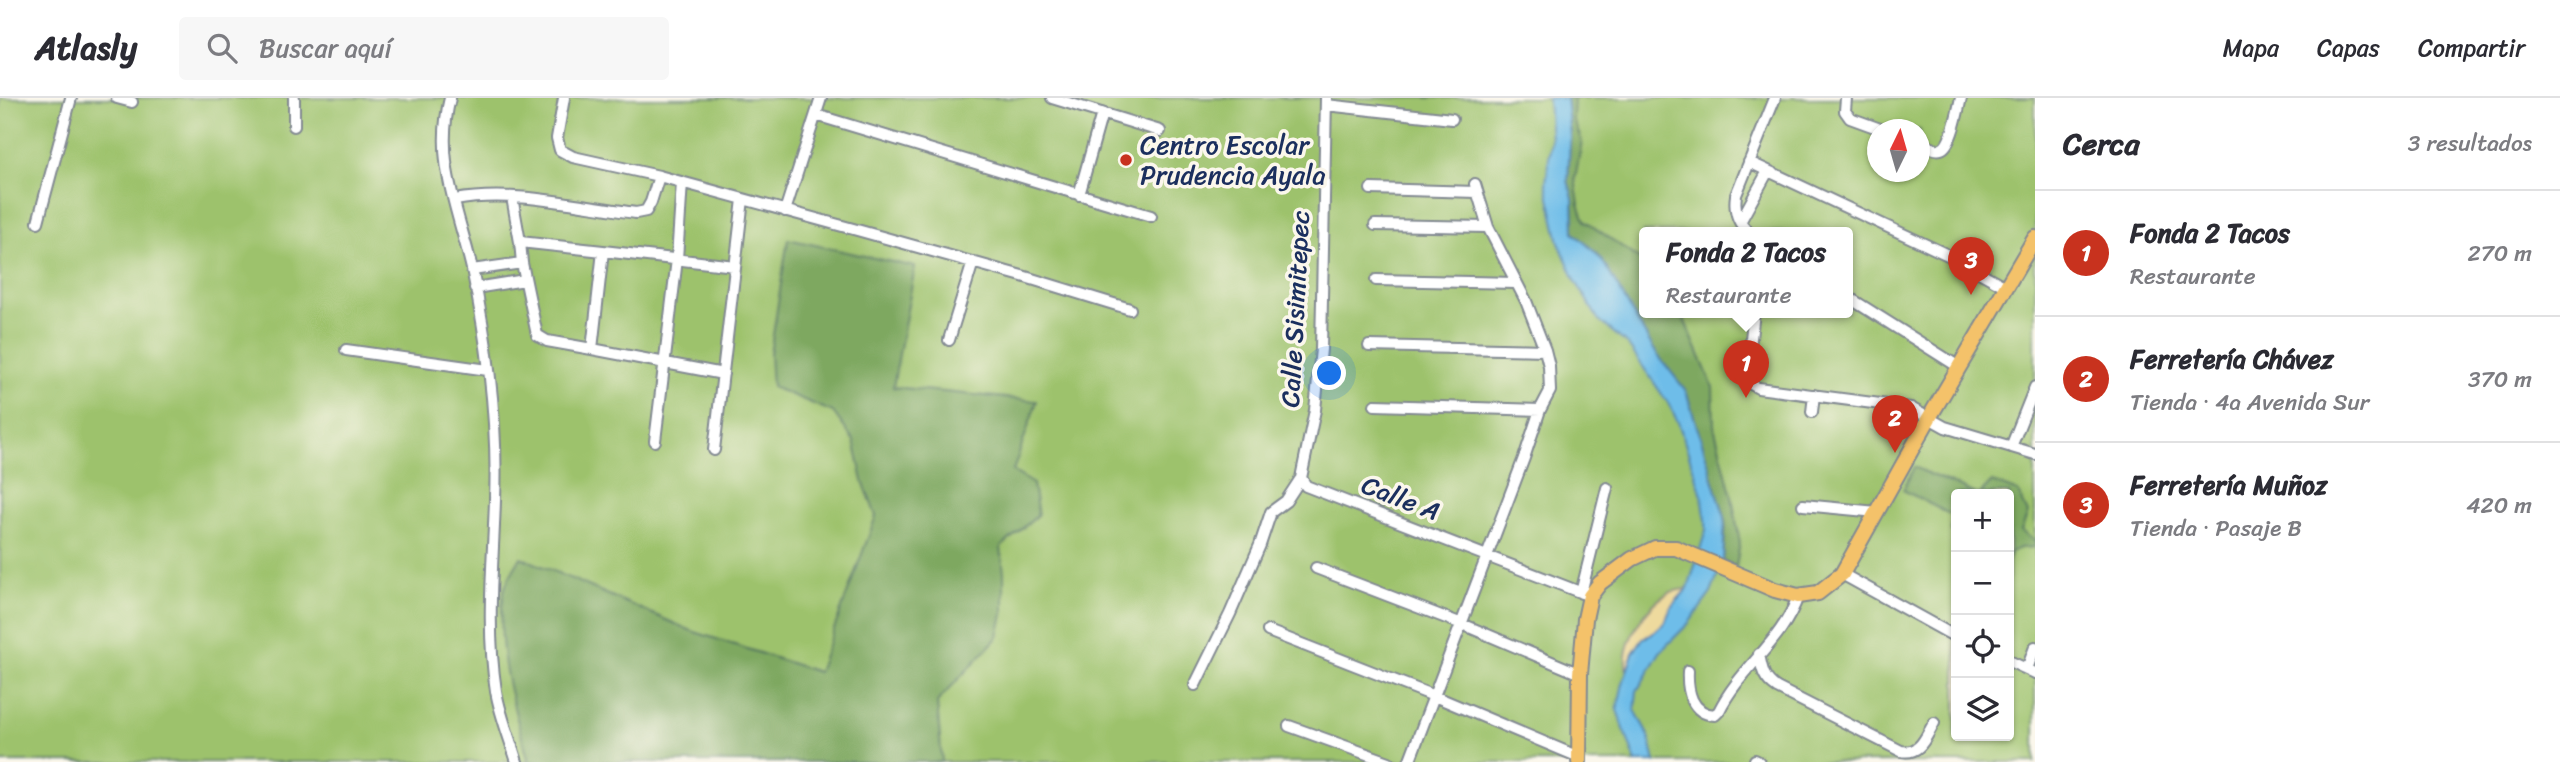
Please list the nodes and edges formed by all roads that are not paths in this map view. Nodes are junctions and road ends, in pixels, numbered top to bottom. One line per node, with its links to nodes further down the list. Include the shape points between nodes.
1 (71, 98): 31 (street)
2 (117, 98): 11 (street)
3 (294, 98): 17 (street)
4 (450, 98): 28 (street, via 443,146)
5 (564, 98): 22 (street, via 557,138 560,150)
6 (821, 98): 14 (street)
7 (1052, 98): 13 (street)
8 (1774, 98): 20 (street)
9 (1846, 98): 16 (street, via 1845,111)
10 (1961, 98): 19 (street, via 1949,142 1944,148)
11 (132, 102)
12 (1326, 102): 15 (street); 71 (street, Calle Sisimitepec, via 1321,349)
13 (1102, 113): 18 (street); 25 (street)
14 (816, 115): 25 (street); 29 (street)
15 (1452, 119)
16 (1867, 124)
17 (294, 126)
18 (1160, 131)
19 (1930, 147)
20 (1749, 162): 21 (street); 33 (street, via 1736,195 1735,207)
21 (1768, 171): 33 (street); 47 (street)
22 (659, 176): 23 (street); 26 (street, via 652,202 646,211 636,213)
23 (682, 182): 27 (street); 39 (street)
24 (1371, 189): 34 (street, via 1476,188)
25 (1079, 195): 30 (street)
26 (512, 197): 28 (street); 36 (street)
27 (743, 199): 29 (street); 42 (street)
28 (455, 200): 43 (street)
29 (785, 211): 40 (street)
30 (1151, 216)
31 (38, 222)
32 (1376, 225): 34 (street)
33 (1743, 226)
34 (1488, 227): 46 (street)
35 (2035, 238): 38 (main road)
36 (520, 242): 37 (street); 41 (street)
37 (603, 251): 39 (street); 54 (street)
38 (2031, 255): 47 (main road)
39 (677, 259): 42 (street); 57 (street)
40 (973, 262): 50 (street); 52 (street)
41 (522, 263): 43 (street); 44 (street)
42 (735, 266): 60 (street)
43 (472, 270): 48 (street)
44 (525, 280): 48 (street); 54 (street, via 537,335)
45 (1376, 280): 46 (street)
46 (1516, 283): 56 (street)
47 (2006, 287): 58 (main road)
48 (475, 288): 59 (street)
49 (1853, 301): 58 (street)
50 (1130, 309)
51 (1753, 318): 62 (street, via 1749,383)
52 (949, 340)
53 (1369, 346): 56 (street)
54 (592, 349): 57 (street)
55 (346, 350): 59 (street)
56 (1545, 350): 64 (street, via 1550,391)
57 (665, 363): 60 (street); 67 (street)
58 (1959, 367): 66 (main road)
59 (488, 370): 94 (street, via 495,494 490,629 497,693)
60 (723, 374): 69 (street)
61 (2035, 387): 68 (street)
62 (1814, 395): 65 (street); 66 (street, via 1911,408)
63 (1374, 405): 64 (street)
64 (1539, 410): 75 (street)
65 (1812, 412)
66 (1929, 418): 68 (street); 74 (main road)
67 (655, 441)
68 (2011, 447): 70 (street)
69 (714, 450)
70 (2035, 454)
71 (1301, 478): 75 (street, Calle A, via 1306,486); 89 (street, via 1286,501 1271,512)
72 (1607, 488): 78 (street)
73 (1803, 505): 74 (street)
74 (1878, 513): 77 (main road)
75 (1487, 557): 78 (street, Calle A); 80 (street)
76 (1316, 568): 80 (street)
77 (1842, 573): 79 (main road, via 1818,593); 82 (street)
78 (1585, 594): 79 (main road, via 1645,551 1665,547); 88 (main road)
79 (1798, 596): 84 (street, via 1787,622)
80 (1462, 624): 88 (street); 90 (street)
81 (1268, 631): 90 (street)
82 (1951, 634)
83 (2035, 647): 87 (street)
84 (1759, 654): 86 (street, via 1714,715 1693,703); 91 (street, via 1762,673 1777,688 1901,751 1917,751)
85 (2014, 663): 87 (street)
86 (1688, 671)
87 (2031, 671)
88 (1580, 674): 93 (main road)
89 (1195, 685)
90 (1434, 695): 93 (street); 96 (street)
91 (1934, 723)
92 (1289, 726): 95 (street)
93 (1579, 760)
94 (517, 762)
95 (1389, 762)
96 (1409, 762)

